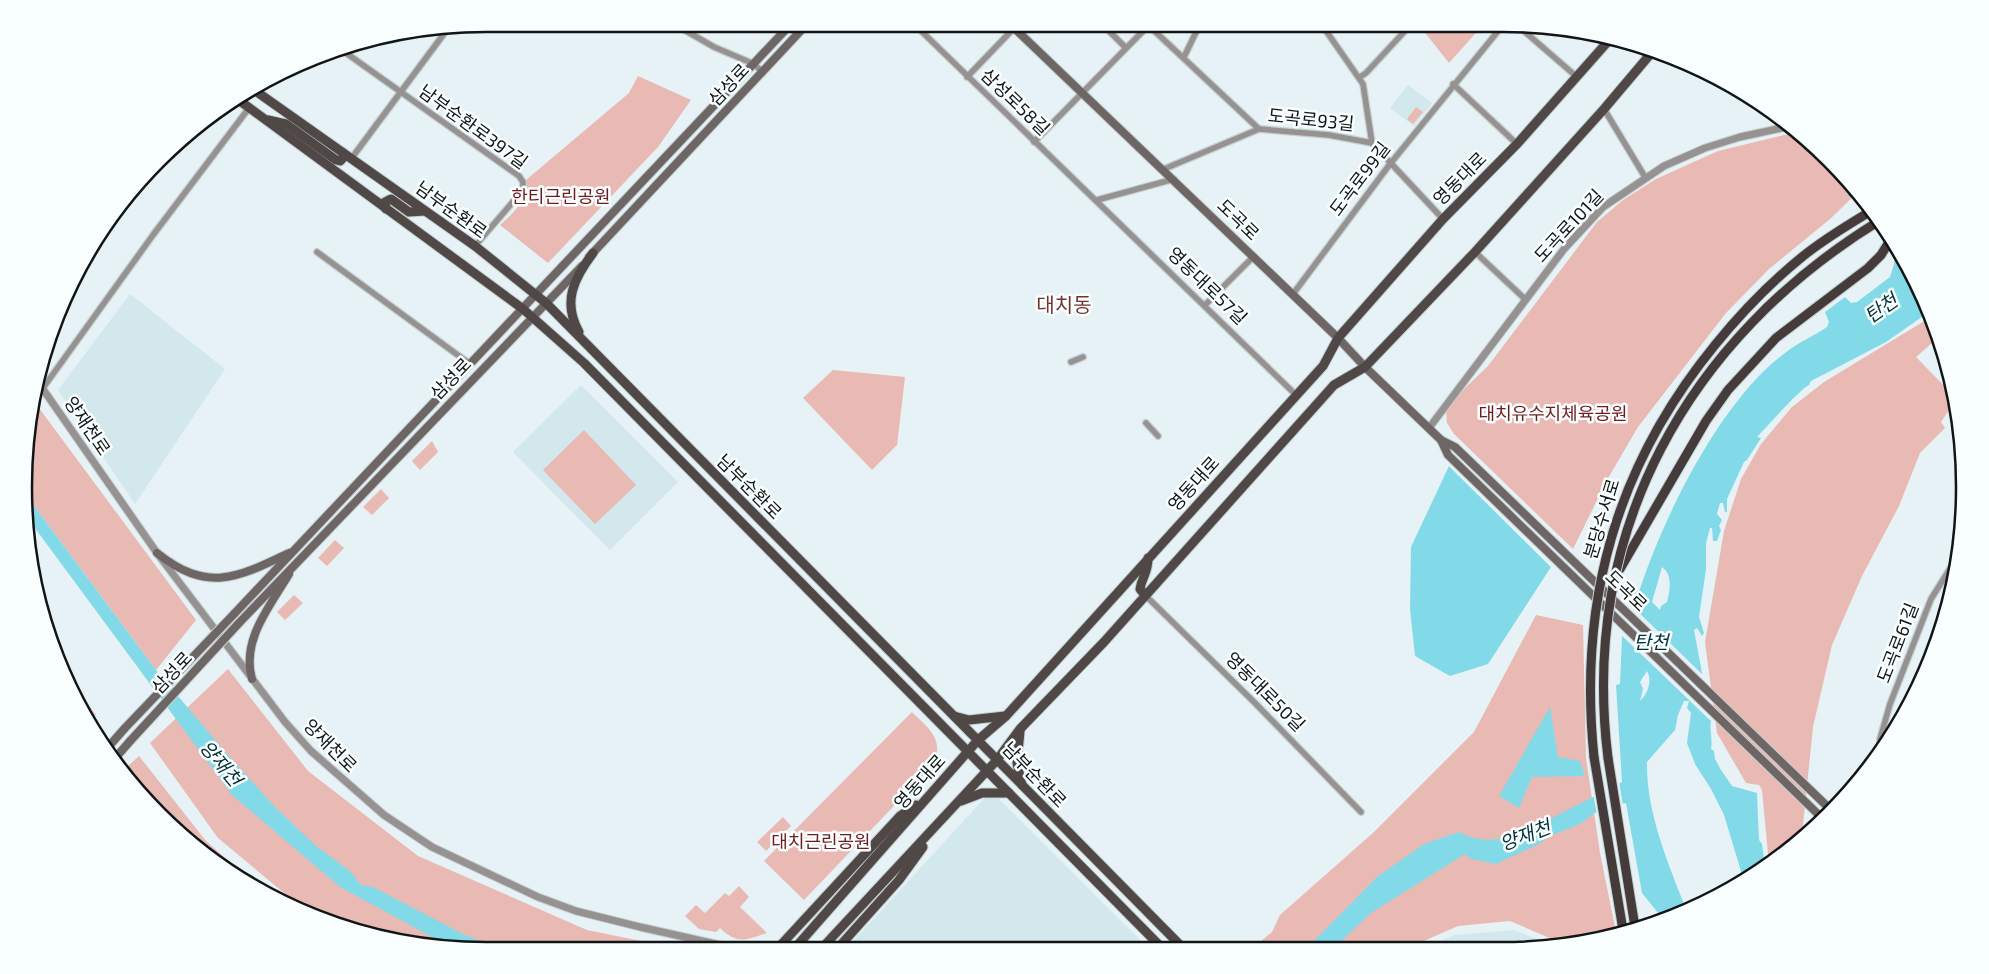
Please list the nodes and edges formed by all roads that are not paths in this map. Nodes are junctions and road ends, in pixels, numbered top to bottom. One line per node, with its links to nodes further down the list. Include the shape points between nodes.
1 (691, 33): 21 (street)
2 (783, 33): 21 (main road, 삼성로)
3 (799, 33): 22 (main road, 삼성로)
4 (923, 33): 23 (street, 삼성로58길)
5 (1007, 33): 23 (street)
6 (1022, 33): 27 (main road, 도곡로)
7 (1111, 33): 17 (street)
8 (1140, 33): 17 (street)
9 (1157, 33): 19 (street)
10 (1196, 33): 19 (street)
11 (1328, 33): 24 (street)
12 (1403, 33): 24 (street)
13 (1496, 33): 26 (street, 도곡로99길)
14 (1526, 33): 25 (street)
15 (443, 34): 28 (street)
16 (1605, 44): 25 (main road, 영동대로)
17 (1126, 48): 27 (street)
18 (348, 55): 28 (street, 남부순환로397길)
19 (1184, 57): 35 (street)
20 (1648, 57): 32 (main road)
21 (754, 64): 22 (street); 58 (main road, 삼성로)
22 (762, 72): 55 (main road, 삼성로)
23 (967, 77): 36 (street, 삼성로58길)
24 (1360, 77): 37 (street)
25 (1576, 77): 38 (main road, 영동대로)
26 (1453, 84): 38 (street); 41 (street, 도곡로99길)
27 (1082, 92): 36 (street); 42 (main road, 도곡로)
28 (401, 93): 40 (street); 52 (street, 남부순환로397길, via 523,182 523,190)
29 (259, 94): 39 (main road, 남부순환로)
30 (243, 103): 31 (main road, 남부순환로)
31 (249, 108): 33 (main road, 남부순환로); 70 (street)
32 (1604, 109): 43 (street); 54 (main road)
33 (265, 120): 39 (main road, via 286,124 338,161 343,158); 46 (main road, 남부순환로)
34 (1781, 128): 43 (street, 도곡로101길, via 1705,148)
35 (1259, 129): 37 (street, 도곡로93길); 42 (street, 도곡로93길)
36 (1034, 142): 45 (street, 삼성로58길)
37 (1372, 142): 41 (street)
38 (1517, 144): 49 (main road, 영동대로)
39 (343, 153): 40 (main road, 남부순환로)
40 (352, 159): 47 (main road, 남부순환로)
41 (1390, 164): 49 (street); 57 (street, 도곡로99길)
42 (1164, 169): 44 (main road, 도곡로)
43 (1645, 177): 59 (street, 도곡로101길, via 1603,207 1564,249)
44 (1174, 180): 45 (street); 56 (main road, 도곡로)
45 (1096, 200): 61 (street, 영동대로57길)
46 (386, 209): 47 (main road, via 385,202 391,199 409,212); 62 (main road, 남부순환로)
47 (425, 211): 52 (main road, 남부순환로)
48 (1866, 214): 104 (highway, 분당수서로, bridge, via 1802,257 1734,323 1680,392 1635,469 1621,507 1598,593 1592,643 1591,695 1596,775)
49 (1443, 219): 64 (main road, 영동대로)
50 (1873, 225): 82 (highway, 분당수서로, bridge, via 1822,258 1790,284 1756,317 1711,371 1685,408 1644,480)
51 (1887, 245): 82 (highway, bridge, via 1868,268 1776,338 1728,390 1706,421)
52 (475, 246): 58 (main road, 남부순환로)
53 (317, 252): 68 (street)
54 (1475, 252): 59 (street); 69 (main road)
55 (593, 253): 60 (main road, 삼성로); 65 (main road, via 574,282 570,307 571,316)
56 (1254, 256): 57 (main road, 도곡로); 61 (street)
57 (1293, 294): 64 (main road, 도곡로)
58 (536, 295): 60 (main road, 남부순환로); 62 (main road, 삼성로)
59 (1525, 299): 74 (street, 도곡로101길)
60 (546, 303): 63 (main road, 삼성로); 65 (main road, 남부순환로)
61 (1205, 305): 72 (street, 영동대로57길)
62 (523, 309): 63 (main road, 남부순환로); 68 (main road, 삼성로)
63 (532, 317): 80 (main road, 삼성로); 91 (main road, 남부순환로, via 598,377)
64 (1338, 338): 69 (main road, 도곡로); 72 (main road, 영동대로, via 1323,366)
65 (584, 341): 85 (main road, 남부순환로)
66 (1083, 357): 67 (street)
67 (1070, 362)
68 (470, 364): 77 (main road, 삼성로)
69 (1365, 367): 74 (main road, 도곡로); 83 (main road, via 1334,385)
70 (44, 387)
71 (43, 388): 78 (street, 양재천로)
72 (1296, 395): 79 (main road, 영동대로)
73 (1146, 424): 75 (street)
74 (1429, 428): 76 (main road, 도곡로)
75 (1158, 436)
76 (1441, 440): 99 (main road, 도곡로, bridge, via 1462,453); 101 (main road, 도곡로, bridge, via 1448,455)
77 (293, 552): 78 (main road, via 259,567 220,578 205,577 174,566); 90 (main road, 삼성로, bridge)
78 (157, 553): 84 (street, 양재천로)
79 (1148, 558): 83 (main road, via 1148,571 1140,589); 86 (main road, 영동대로)
80 (299, 559): 84 (main road, via 264,615 252,641 249,663); 92 (main road, 삼성로, bridge)
81 (1949, 572): 89 (street, 도곡로61길, via 1928,608 1890,704)
82 (1616, 576): 103 (highway, 분당수서로, bridge, via 1605,647 1605,733)
83 (1145, 595): 87 (main road); 100 (street, 영동대로50길)
84 (252, 679): 105 (street, 양재천로, via 317,757 384,815 432,847 538,897 576,911)
85 (953, 716): 86 (main road, via 969,720); 88 (main road, 남부순환로)
86 (1006, 716): 88 (main road, 영동대로)
87 (1020, 729): 93 (main road); 95 (main road, via 1017,754)
88 (978, 740): 91 (main road, 영동대로); 93 (main road, 남부순환로)
89 (1880, 740)
90 (111, 743)
91 (968, 753): 94 (main road, 남부순환로); 97 (main road, 영동대로)
92 (119, 754)
93 (996, 760): 94 (main road); 95 (main road, 남부순환로)
94 (986, 771): 96 (main road, 남부순환로); 98 (main road)
95 (1023, 788): 111 (main road, 남부순환로)
96 (1009, 793): 98 (main road, via 982,793); 110 (main road, 남부순환로)
97 (927, 798): 106 (main road, via 900,816); 107 (main road, 영동대로)
98 (956, 803): 102 (main road)
99 (1826, 805)
100 (1361, 812)
101 (1817, 814)
102 (942, 819): 108 (main road); 109 (main road, via 899,880)
103 (1634, 921)
104 (1622, 925)
105 (712, 942)
106 (784, 942)
107 (800, 942)
108 (828, 942)
109 (843, 942)
110 (1157, 942)
111 (1177, 942)

